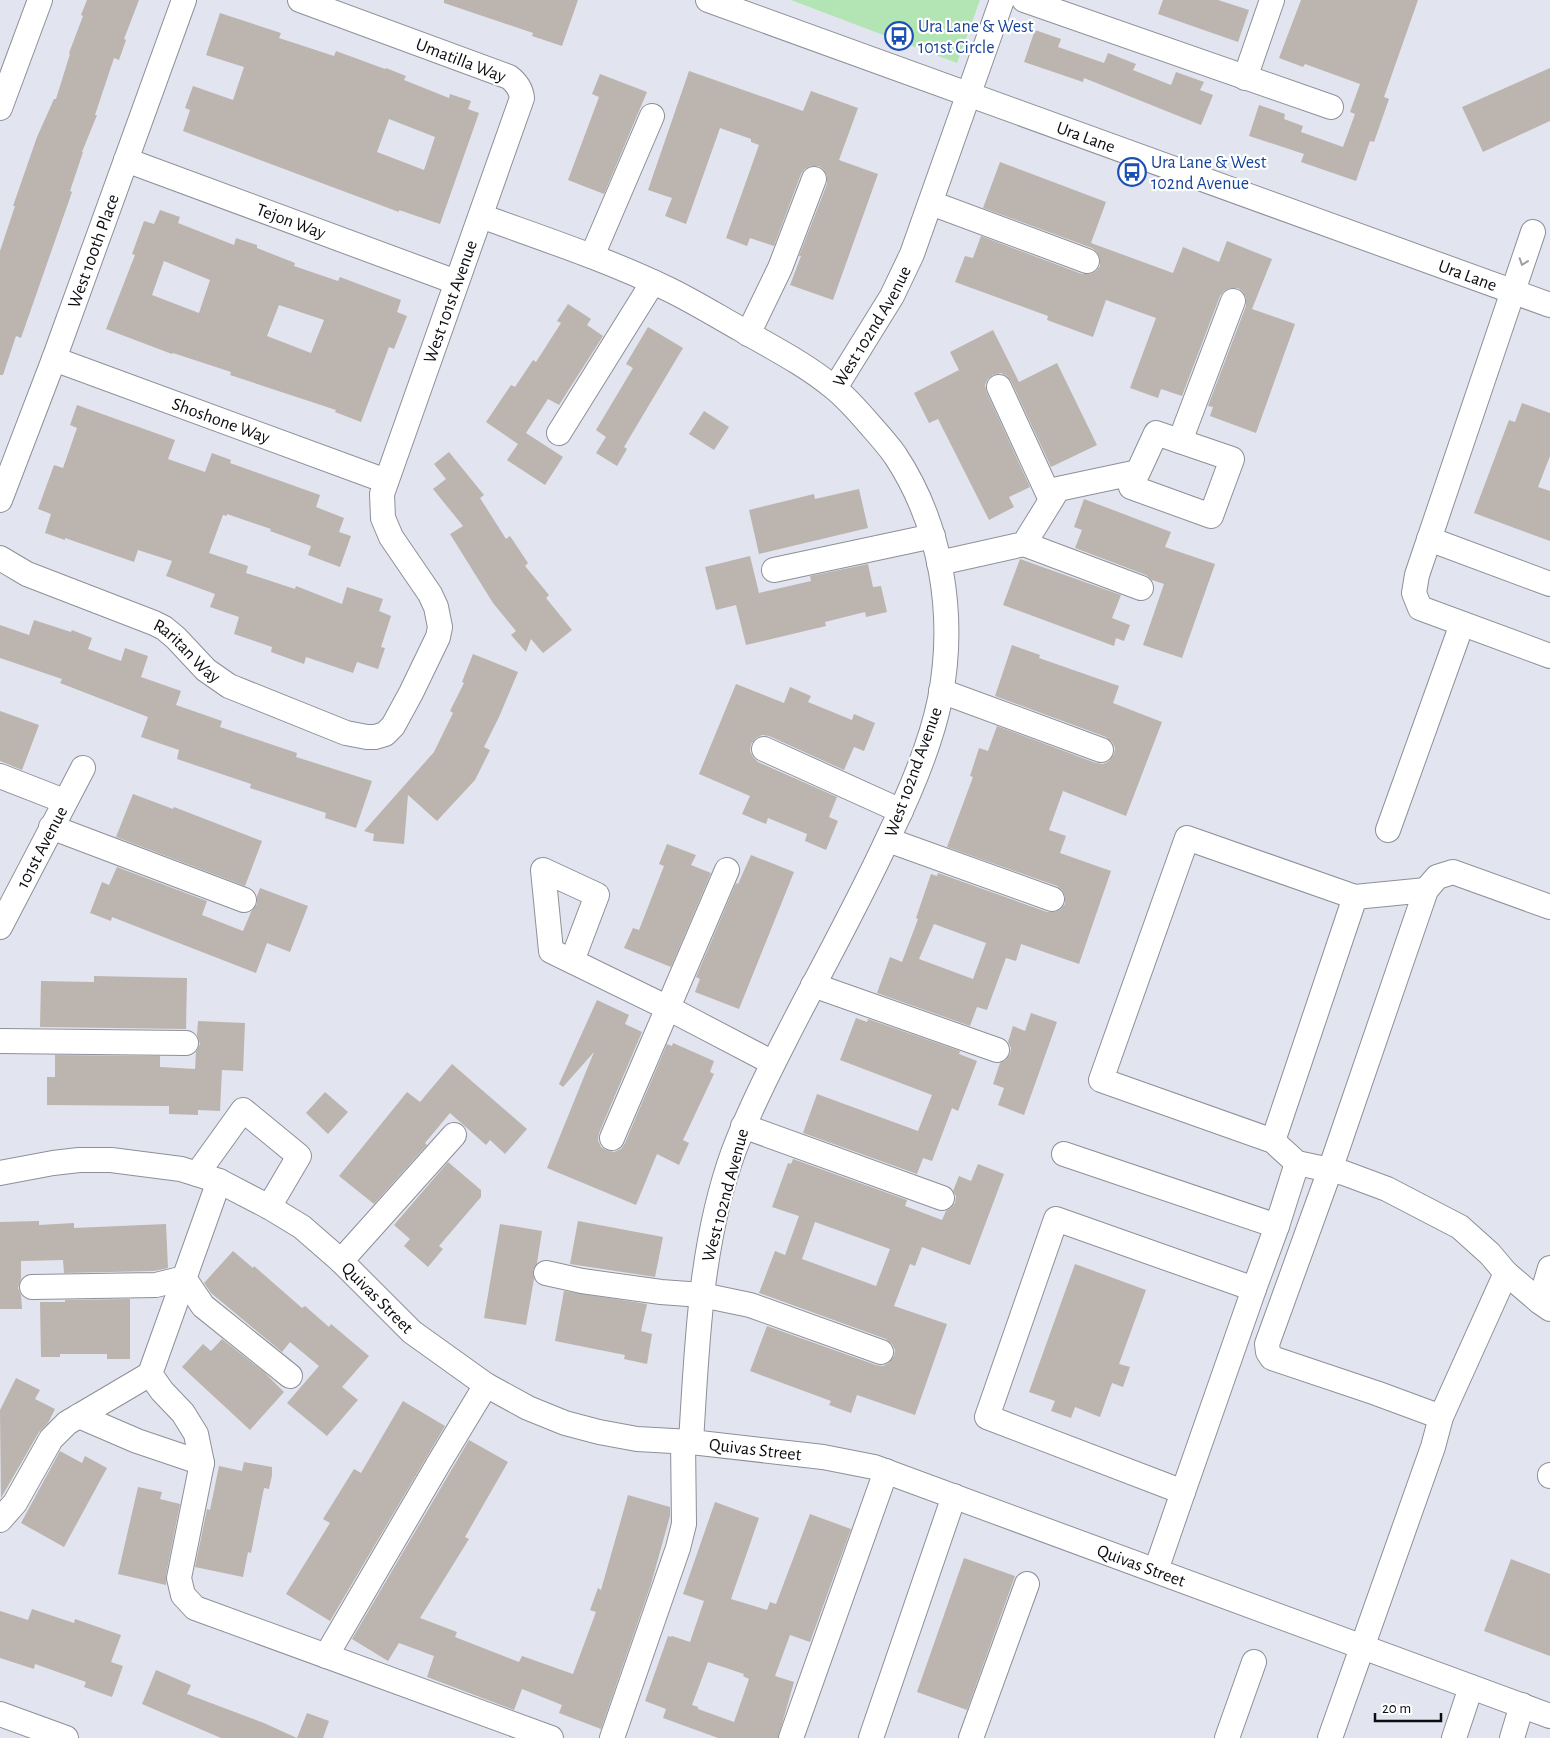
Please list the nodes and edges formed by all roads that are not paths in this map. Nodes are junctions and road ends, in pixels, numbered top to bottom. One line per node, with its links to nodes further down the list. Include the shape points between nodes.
1 (40, 0): 11 (street)
2 (184, 0): 13 (street, West 100th Place)
3 (300, 0): 16 (street, Umatilla Way, via 515,81 522,98)
4 (708, 0): 9 (street, Ura Lane)
5 (1002, 0): 9 (street, West 102nd Avenue)
6 (1024, 0): 8 (street)
7 (1272, 0): 8 (street)
8 (1245, 78): 10 (street)
9 (969, 96): 15 (street, West 102nd Avenue); 22 (street, Ura Lane)
10 (1331, 107)
11 (0, 108)
12 (652, 116): 18 (street)
13 (126, 160): 20 (street, Tejon Way); 26 (street, West 100th Place)
14 (814, 179): 25 (street, via 780,268)
15 (931, 203): 19 (street); 28 (street, West 102nd Avenue, via 892,296)
16 (481, 216): 18 (street, West 101st Avenue); 20 (street, West 101st Avenue)
17 (1534, 232): 22 (street, one-way to 22)
18 (592, 256): 21 (street, West 101st Avenue)
19 (1087, 261)
20 (456, 282): 32 (street, West 101st Avenue)
21 (653, 282): 25 (street, West 101st Avenue); 29 (street)
22 (1514, 292): 24 (street, Ura Lane); 36 (street)
23 (1233, 301): 30 (street)
24 (1549, 302)
25 (748, 334): 28 (street, West 101st Avenue)
26 (54, 359): 32 (street, Shoshone Way); 33 (street, West 100th Place)
27 (999, 387): 34 (street)
28 (835, 388): 35 (street, West 102nd Avenue, via 893,452 920,501)
29 (559, 433)
30 (1180, 440): 31 (street, via 1156,433); 31 (street, via 1232,459 1211,516 1131,487)
31 (1138, 472): 34 (street, via 1058,490)
32 (386, 481): 46 (street, West 101st Avenue, via 382,494 383,518 430,594 440,627 393,726 385,734)
33 (0, 500)
34 (1051, 500): 37 (street)
35 (933, 536): 39 (street, West 102nd Avenue); 40 (street)
36 (1429, 539): 41 (street); 43 (street, via 1414,594 1420,608)
37 (1024, 544): 39 (street); 42 (street)
38 (0, 558): 46 (street, Raritan Way, via 27,574 164,628 206,670 230,686 346,733)
39 (939, 564): 45 (street, West 102nd Avenue, via 947,645)
40 (774, 570)
41 (1550, 584)
42 (1141, 588)
43 (1462, 624): 44 (street); 54 (street)
44 (1550, 656)
45 (941, 691): 48 (street); 52 (street, West 102nd Avenue, via 931,732)
46 (375, 737)
47 (764, 749): 52 (street)
48 (1101, 750)
49 (82, 768): 51 (street, 101st Avenue)
50 (0, 776): 51 (street)
51 (64, 801): 53 (street, 101st Avenue)
52 (901, 811): 55 (street, West 102nd Avenue)
53 (51, 827): 60 (street); 62 (street, 101st Avenue)
54 (1388, 830)
55 (888, 840): 59 (street); 64 (street, West 102nd Avenue)
56 (727, 870): 65 (street)
57 (1426, 890): 58 (street); 61 (street, via 1437,877 1453,872); 76 (street)
58 (1355, 897): 73 (street); 73 (street, via 1187,838 1102,1080)
59 (1052, 899)
60 (244, 900)
61 (1550, 907)
62 (0, 927)
63 (572, 961): 65 (street)
64 (813, 985): 68 (street); 69 (street, West 102nd Avenue)
65 (668, 1008): 69 (street); 72 (street)
66 (0, 1041): 67 (street)
67 (186, 1043)
68 (996, 1050)
69 (773, 1063): 70 (street, West 102nd Avenue)
70 (743, 1126): 79 (street); 89 (street, West 102nd Avenue, via 731,1157 710,1237)
71 (454, 1135): 82 (street)
72 (612, 1138)
73 (1273, 1141): 75 (street)
74 (1064, 1154): 81 (street)
75 (1297, 1164): 76 (street); 81 (street)
76 (1330, 1170): 85 (street, via 1387,1189 1460,1227); 96 (street, via 1267,1344 1268,1352 1272,1358)
77 (0, 1173): 78 (street, Quivas Street, via 52,1163 110,1160 181,1169)
78 (208, 1178): 80 (street, Quivas Street); 80 (street, via 243,1110 299,1156); 86 (street)
79 (942, 1198)
80 (269, 1207): 82 (street, Quivas Street, via 302,1227)
81 (1277, 1226): 88 (street)
82 (341, 1261): 94 (street, Quivas Street, via 412,1332)
83 (1550, 1268): 90 (street)
84 (546, 1272): 89 (street, via 591,1282)
85 (1506, 1273): 90 (street); 96 (street)
86 (184, 1278): 87 (street, via 156,1285); 92 (street); 93 (street, via 203,1306)
87 (32, 1287)
88 (1254, 1289): 100 (street); 100 (street, via 1056,1219 987,1417)
89 (702, 1294): 91 (street, via 750,1305); 97 (street, West 102nd Avenue)
90 (1545, 1305)
91 (882, 1352)
92 (150, 1374): 95 (street); 98 (street, via 196,1434)
93 (290, 1376)
94 (486, 1385): 97 (street, Quivas Street, via 528,1408 565,1423 637,1439); 106 (street)
95 (79, 1416): 98 (street); 102 (street, via 51,1439 15,1503)
96 (1441, 1417): 105 (street)
97 (687, 1442): 99 (street, Quivas Street, via 823,1457); 114 (street, West 102nd Avenue, via 684,1524 678,1548)
98 (202, 1463): 106 (street, via 179,1578 183,1595 195,1608)
99 (886, 1471): 101 (street, Quivas Street); 115 (street)
100 (1183, 1492): 103 (street)
101 (954, 1496): 103 (street, Quivas Street); 116 (street)
102 (0, 1520)
103 (1156, 1570): 105 (street, Quivas Street)
104 (1027, 1584): 117 (street)
105 (1361, 1646): 108 (street, Quivas Street); 119 (street)
106 (326, 1656): 113 (street)
107 (1254, 1662): 118 (street)
108 (1471, 1687): 109 (street, Quivas Street); 120 (street)
109 (1522, 1706): 111 (street, Quivas Street); 121 (street)
110 (0, 1714): 112 (street)
111 (1550, 1716)
112 (66, 1738)
113 (551, 1738)
114 (612, 1738)
115 (791, 1738)
116 (870, 1738)
117 (971, 1738)
118 (1227, 1738)
119 (1330, 1738)
120 (1454, 1738)
121 (1512, 1738)

